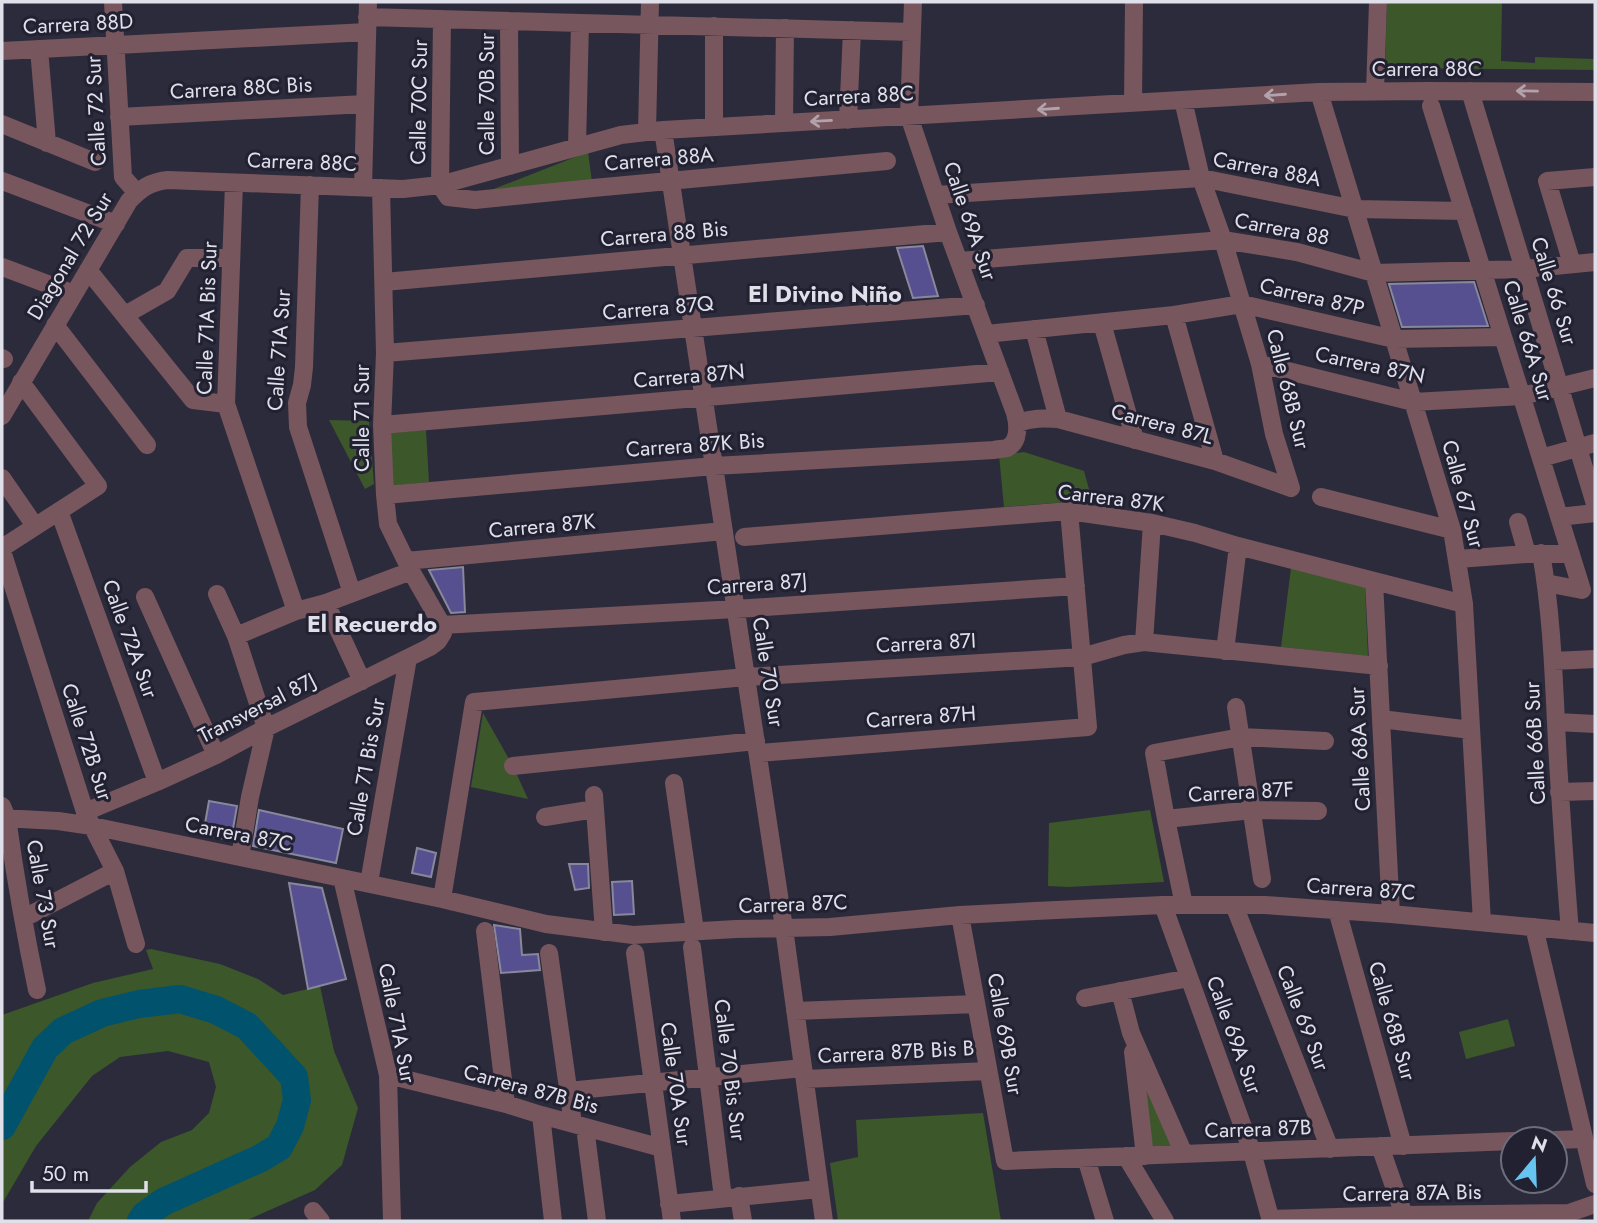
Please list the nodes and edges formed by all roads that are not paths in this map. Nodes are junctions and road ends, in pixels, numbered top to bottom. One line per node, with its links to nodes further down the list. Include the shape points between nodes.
1 (113, 2): 15 (street, Calle 72 Sur)
2 (650, 2): 10 (street, Calle 70 Sur)
3 (913, 2): 14 (street, Calle 69A Sur)
4 (1134, 2): 23 (street)
5 (1378, 2): 18 (street)
6 (367, 17): 7 (street, Carrera 88D); 15 (street, Carrera 88D); 24 (street, Calle 71 Sur)
7 (442, 19): 8 (street, Carrera 88D); 44 (street, Calle 70C Sur)
8 (509, 21): 9 (street, Carrera 88D); 37 (street, Calle 70B Sur)
9 (580, 23): 10 (street, Carrera 88D); 34 (street)
10 (649, 25): 11 (street, Carrera 88D); 32 (street, Calle 70 Sur)
11 (714, 26): 12 (street, Carrera 88D); 31 (street)
12 (785, 29): 13 (street, Carrera 88D); 29 (street)
13 (852, 30): 14 (street, Carrera 88D); 28 (street)
14 (912, 32): 26 (street, Calle 69A Sur)
15 (116, 45): 16 (street, Carrera 88D); 27 (street, Calle 72 Sur)
16 (39, 50): 17 (street, Carrera 88D); 33 (street)
17 (2, 51)
18 (1375, 91): 19 (street, Carrera 88C); 20 (street, Carrera 88C)
19 (1470, 91): 21 (street, Carrera 88C, one-way to 19); 59 (street, Calle 66 Sur)
20 (1319, 92): 22 (street, Carrera 88C, one-way to 22); 48 (street, Calle 67 Sur)
21 (1595, 92)
22 (1183, 100): 23 (street, Carrera 88C); 39 (street, Calle 68B Sur)
23 (1133, 103): 26 (street, Carrera 88C, one-way to 26)
24 (365, 104): 27 (street, Carrera 88C Bis); 45 (street, Calle 71 Sur)
25 (1431, 106): 49 (street, Calle 66A Sur)
26 (909, 116): 28 (street, Carrera 88C); 47 (street, Calle 69A Sur)
27 (120, 117): 46 (street, Calle 72 Sur, via 123,177)
28 (848, 120): 29 (street, Carrera 88C, one-way to 29)
29 (784, 123): 31 (street, Carrera 88C)
30 (2, 124): 33 (street)
31 (714, 127): 32 (street, Carrera 88C)
32 (655, 131): 34 (street, Carrera 88C); 41 (street, Calle 70 Sur)
33 (47, 143): 36 (street)
34 (578, 146): 37 (street, Carrera 88C)
35 (887, 161): 41 (street, Carrera 88A)
36 (95, 162)
37 (510, 166): 44 (street, Carrera 88C)
38 (1595, 177): 57 (street, via 1547,181)
39 (1201, 178): 47 (street, Carrera 88A); 48 (street, Carrera 88A); 52 (street, Calle 68B Sur)
40 (2, 181): 50 (street)
41 (670, 181): 44 (street, Carrera 88A, via 475,200 448,197); 53 (street, Calle 70 Sur)
42 (234, 183): 43 (street, Carrera 88C); 46 (street, Carrera 88C, via 167,180); 54 (street, Calle 71A Bis Sur)
43 (310, 185): 45 (street, Carrera 88C); 120 (street, Calle 71A Sur, via 298,426)
44 (440, 185): 45 (street, Carrera 88C)
45 (372, 188): 63 (street, Calle 71 Sur)
46 (136, 193): 50 (street, Diagonal 72 Sur)
47 (936, 195): 51 (street, Calle 69A Sur)
48 (1355, 209): 49 (street, Carrera 88A); 62 (street, Calle 67 Sur)
49 (1464, 211): 61 (street, Calle 66A Sur)
50 (116, 224): 60 (street, Diagonal 72 Sur)
51 (948, 232): 53 (street, Carrera 88 Bis); 55 (street, Calle 69A Sur)
52 (1223, 240): 55 (street, Carrera 88); 62 (street, Carrera 88, via 1297,252); 65 (street, Calle 68B Sur)
53 (682, 256): 63 (street, Carrera 88 Bis); 71 (street, Calle 70 Sur)
54 (231, 258): 67 (street, via 187,258 167,291); 85 (street, Calle 71A Bis Sur)
55 (960, 261): 66 (street, Calle 69A Sur)
56 (1595, 262): 57 (street, Carrera 88)
57 (1572, 264): 59 (street, Carrera 88)
58 (2, 267): 64 (street)
59 (1524, 269): 61 (street, Carrera 88); 81 (street, Calle 66 Sur)
60 (88, 270): 64 (street, Diagonal 72 Sur); 67 (street)
61 (1483, 271): 62 (street, Carrera 88); 74 (street, Calle 66A Sur)
62 (1374, 273): 75 (street, Calle 67 Sur)
63 (384, 282): 76 (street, Calle 71 Sur)
64 (74, 293): 70 (street, Diagonal 72 Sur)
65 (1242, 304): 68 (street, Carrera 87P); 75 (street, Carrera 87P); 77 (street, Calle 68B Sur)
66 (976, 305): 71 (street, Carrera 87Q); 73 (street, Calle 69A Sur)
67 (125, 315): 85 (street, via 193,400)
68 (1174, 315): 69 (street, Carrera 87P); 94 (street)
69 (1102, 323): 72 (street, Carrera 87P); 90 (street)
70 (55, 325): 80 (street, Diagonal 72 Sur); 91 (street)
71 (692, 328): 76 (street, Carrera 87Q); 83 (street, Calle 70 Sur)
72 (1034, 330): 73 (street, Carrera 87P); 87 (street)
73 (986, 334): 78 (street, Calle 69A Sur)
74 (1503, 337): 75 (street, Carrera 87P); 82 (street, Calle 66A Sur)
75 (1394, 339): 84 (street, Calle 67 Sur)
76 (385, 353): 89 (street, Calle 71 Sur)
77 (1260, 364): 84 (street, Carrera 87N); 97 (street, Calle 68B Sur)
78 (1000, 372): 83 (street, Carrera 87N); 88 (street, Calle 69A Sur)
79 (1595, 378): 81 (street, Carrera 87N)
80 (21, 382): 86 (street, Diagonal 72 Sur); 101 (street, via 98,486)
81 (1560, 387): 82 (street, Carrera 87N); 92 (street, Calle 66 Sur)
82 (1522, 396): 84 (street, Carrera 87N); 93 (street, Calle 66A Sur)
83 (704, 398): 89 (street, Carrera 87N); 95 (street, Calle 70 Sur)
84 (1413, 402): 108 (street, Calle 67 Sur)
85 (226, 404): 126 (street, Calle 71A Bis Sur)
86 (2, 416)
87 (1058, 419): 88 (street, Carrera 87L, via 1041,417); 90 (street, Carrera 87L)
88 (1018, 423): 95 (street, Carrera 87K Bis, via 1016,440 994,450)
89 (382, 425): 98 (street, Calle 71 Sur)
90 (1136, 440): 94 (street, Carrera 87L)
91 (147, 445)
92 (1587, 445): 93 (street); 100 (street, Calle 66 Sur)
93 (1541, 458): 104 (street, Calle 66A Sur)
94 (1215, 461): 97 (street, Carrera 87L)
95 (714, 466): 98 (street, Carrera 87K Bis); 109 (street, Calle 70 Sur)
96 (2, 478): 107 (street)
97 (1291, 488)
98 (385, 495): 116 (street, Calle 71 Sur, via 388,524)
99 (1321, 497): 108 (street)
100 (1595, 504)
101 (59, 511): 107 (street); 149 (street, Calle 72A Sur)
102 (1069, 511): 106 (street, Carrera 87K); 110 (street, Carrera 87K); 119 (street)
103 (1595, 513): 104 (street)
104 (1559, 517): 114 (street, Calle 66A Sur)
105 (1518, 522): 113 (street, Calle 66B Sur)
106 (1152, 523): 111 (street, Carrera 87K); 129 (street)
107 (35, 526): 112 (street)
108 (1452, 530): 115 (street, Calle 67 Sur)
109 (724, 531): 116 (street, Carrera 87K); 125 (street, Calle 70 Sur)
110 (744, 537)
111 (1238, 546): 117 (street, Carrera 87K); 130 (street)
112 (2, 550): 157 (street, Calle 72B Sur)
113 (1534, 554): 114 (street); 115 (street); 118 (street, Calle 66B Sur)
114 (1571, 554): 118 (street, Calle 66A Sur, via 1582,590)
115 (1458, 559): 124 (street, Calle 67 Sur)
116 (408, 566): 120 (street, Carrera 87K); 127 (street, Calle 71 Sur)
117 (1374, 582): 124 (street, Carrera 87K); 135 (street, Calle 68A Sur)
118 (1546, 583): 134 (street, Calle 66B Sur)
119 (1076, 586): 125 (street, Carrera 87J); 131 (street)
120 (352, 593): 123 (street, Carrera 87K)
121 (217, 594): 128 (street)
122 (145, 597): 147 (street)
123 (326, 603): 126 (street, Carrera 87K); 137 (street)
124 (1464, 604): 143 (street, Calle 67 Sur)
125 (736, 609): 127 (street, Carrera 87J); 136 (street, Calle 70 Sur)
126 (296, 611): 128 (street, Carrera 87K)
127 (442, 629): 132 (street, Transversal 87J, via 438,641)
128 (236, 636): 142 (street)
129 (1144, 642): 130 (street, Carrera 87I); 131 (street, Carrera 87I)
130 (1225, 651): 135 (street, Carrera 87I)
131 (1082, 657): 136 (street, Carrera 87I); 146 (street, Carrera 87H, via 1088,727)
132 (408, 658): 137 (street, Transversal 87J); 163 (street, Calle 71 Bis Sur)
133 (1595, 659): 134 (street)
134 (1553, 661): 140 (street, Calle 66B Sur)
135 (1379, 666): 139 (street, Calle 68A Sur)
136 (746, 677): 146 (street, Calle 70 Sur); 164 (street, Carrera 87I, via 474,702)
137 (362, 681): 142 (street, Transversal 87J)
138 (1236, 707): 144 (street)
139 (1381, 719): 143 (street); 169 (street, Calle 68A Sur)
140 (1557, 722): 141 (street); 152 (street, Calle 66B Sur)
141 (1595, 724)
142 (266, 728): 147 (street, Transversal 87J); 159 (street)
143 (1471, 730): 172 (street, Calle 67 Sur)
144 (1241, 737): 145 (street); 153 (street); 158 (street, via 1154,753)
145 (1325, 741)
146 (757, 747): 148 (street, Carrera 87H); 174 (street, Calle 70 Sur)
147 (216, 755): 149 (street, Transversal 87J)
148 (513, 766)
149 (157, 782): 157 (street, Transversal 87J)
150 (674, 783): 179 (street, Calle 70 Bis Sur)
151 (1595, 791): 152 (street)
152 (1559, 792): 176 (street, Calle 66B Sur)
153 (1252, 810): 154 (street, Carrera 87F); 158 (street, Carrera 87F); 162 (street)
154 (1318, 811)
155 (3, 814): 157 (street, Carrera 87C, via 58,821); 171 (street, Calle 73 Sur)
156 (545, 817): 177 (street, via 594,802)
157 (89, 819): 159 (street, Carrera 87C); 160 (street, Calle 72B Sur)
158 (1166, 819): 166 (street)
159 (240, 858): 161 (street, Carrera 87C)
160 (115, 871): 171 (street); 180 (street, Calle 72B Sur)
161 (342, 878): 163 (street, Carrera 87C); 192 (street, Calle 71A Sur)
162 (1262, 879)
163 (369, 883): 164 (street, Carrera 87C)
164 (442, 899): 177 (street, Carrera 87C, via 546,924)
165 (1163, 905): 166 (street, Carrera 87C); 170 (street, Carrera 87C); 183 (street, Calle 69A Sur)
166 (1184, 905): 167 (street, Carrera 87C)
167 (1234, 905): 168 (street, Carrera 87C); 205 (street, Calle 69 Sur)
168 (1337, 909): 169 (street, Carrera 87C); 203 (street, Calle 68B Sur)
169 (1391, 914): 172 (street, Carrera 87C)
170 (960, 915): 174 (street, Carrera 87C); 187 (street, Calle 69B Sur)
171 (24, 918): 184 (street, Calle 73 Sur)
172 (1482, 922): 173 (street, Carrera 87C)
173 (1534, 927): 176 (street, Carrera 87C); 199 (street)
174 (785, 928): 179 (street, Carrera 87C); 188 (street, Calle 70 Sur)
175 (485, 931): 196 (street)
176 (1570, 931): 178 (street, Carrera 87C)
177 (604, 932): 179 (street, Carrera 87C)
178 (1595, 933)
179 (693, 939): 193 (street, Calle 70 Bis Sur)
180 (136, 944)
181 (549, 953): 195 (street)
182 (635, 953): 194 (street, Calle 70A Sur)
183 (1189, 978): 185 (street); 206 (street, Calle 69A Sur)
184 (37, 990)
185 (1120, 991): 186 (street); 189 (street)
186 (1085, 998)
187 (976, 1004): 188 (street, Carrera 87B Bis B); 190 (street, Calle 69B Sur)
188 (795, 1011): 191 (street, Calle 70 Sur)
189 (1131, 1033): 207 (street); 209 (street)
190 (988, 1071): 191 (street, Carrera 87B Bis B); 211 (street, Calle 69B Sur)
191 (804, 1074): 193 (street, Carrera 87B Bis B); 213 (street, Calle 70 Sur)
192 (388, 1075): 196 (street, Carrera 87B Bis); 219 (street, Calle 71A Sur)
193 (708, 1077): 194 (street, Carrera 87B Bis B); 214 (street, Calle 70 Bis Sur)
194 (653, 1083): 195 (street, Carrera 87B Bis B); 204 (street, Calle 70A Sur)
195 (568, 1091): 198 (street)
196 (506, 1104): 197 (street, Carrera 87B Bis)
197 (541, 1115): 198 (street, Carrera 87B Bis); 220 (street)
198 (579, 1126): 204 (street, Carrera 87B Bis); 221 (street)
199 (1584, 1139): 200 (street); 212 (street)
200 (1569, 1140)
201 (1499, 1142): 203 (street, Carrera 87B)
202 (1380, 1146): 203 (street, Carrera 87B); 205 (street, Carrera 87B); 217 (street)
203 (1403, 1146)
204 (662, 1148): 216 (street, Calle 70A Sur)
205 (1330, 1149): 206 (street, Carrera 87B)
206 (1252, 1152): 207 (street, Carrera 87B); 218 (street, Calle 69A Sur)
207 (1184, 1154): 209 (street, Carrera 87B)
208 (1126, 1156): 209 (street, Carrera 87B); 210 (street, Carrera 87B); 225 (street)
209 (1146, 1156)
210 (1086, 1158): 211 (street, Carrera 87B); 224 (street)
211 (1005, 1161)
212 (1595, 1184)
213 (819, 1189): 214 (street); 223 (street, Calle 70 Sur)
214 (731, 1197): 216 (street); 222 (street, Calle 70 Bis Sur)
215 (1595, 1204): 217 (street, Carrera 87A Bis, via 1569,1213)
216 (671, 1213)
217 (1404, 1215): 218 (street, Carrera 87A Bis)
218 (1271, 1220)
219 (392, 1221)
220 (553, 1221)
221 (597, 1221)
222 (743, 1221)
223 (824, 1221)
224 (1105, 1221)
225 (1165, 1221)

